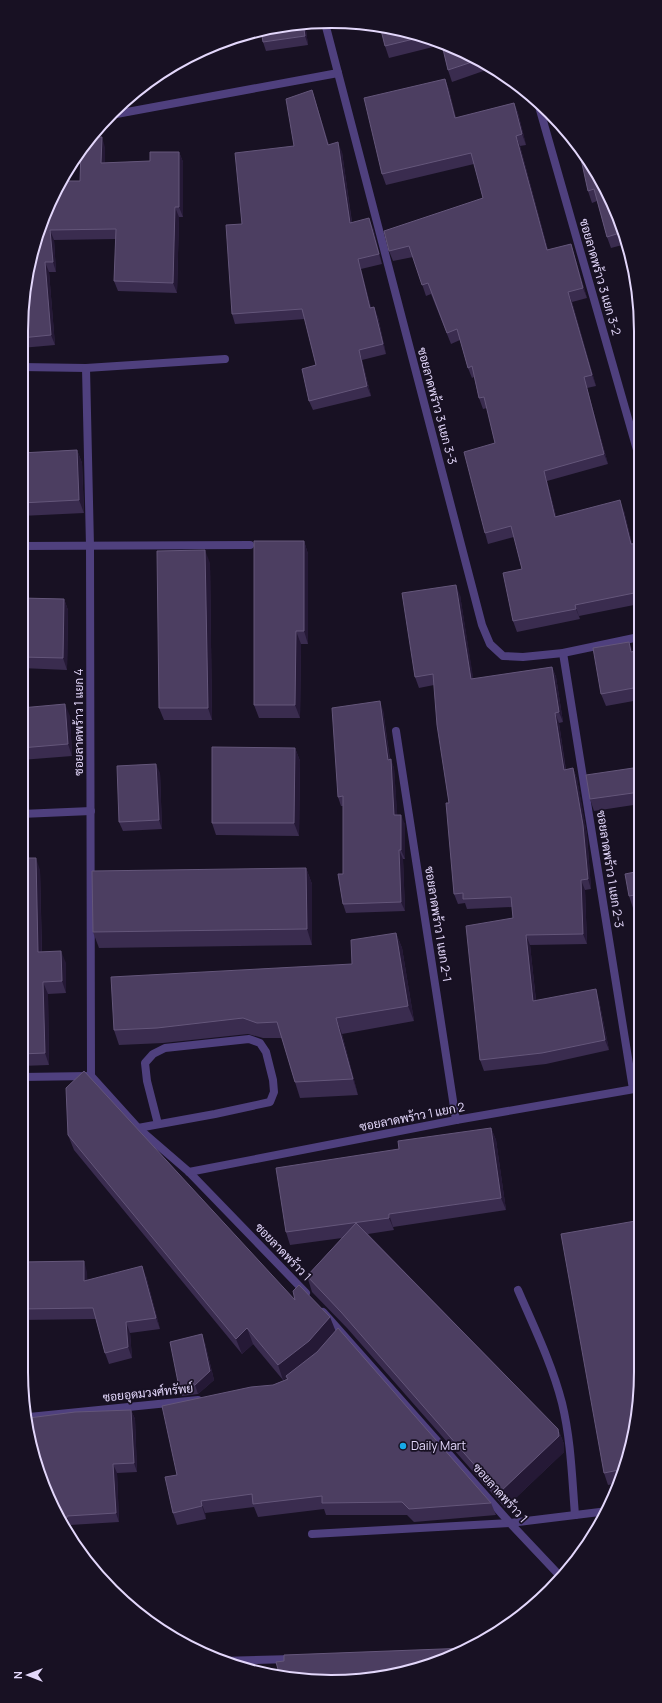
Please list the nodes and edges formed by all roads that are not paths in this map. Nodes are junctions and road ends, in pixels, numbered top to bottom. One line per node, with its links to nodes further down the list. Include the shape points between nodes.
1 (327, 28): 2 (street, ซอยลาดพร้าว 3 แยก 3-3)
2 (338, 73): 3 (street); 13 (street, ซอยลาดพร้าว 3 แยก 3-3, via 482,625 490,644 503,656)
3 (121, 113)
4 (541, 113): 8 (street, ซอยลาดพร้าว 3 แยก 3-2)
5 (225, 359): 7 (street)
6 (28, 367): 7 (street)
7 (86, 368): 11 (street, ซอยลาดพร้าว 1 แยก 4)
8 (634, 439)
9 (250, 545): 11 (street)
10 (28, 546): 11 (street)
11 (90, 546): 15 (street, ซอยลาดพร้าว 1 แยก 4)
12 (634, 638): 13 (street, ซอยลาดพร้าว 3 แยก 3-3)
13 (563, 653): 17 (street, ซอยลาดพร้าว 1 แยก 2-3)
14 (396, 731): 21 (street, ซอยลาดพร้าว 1 แยก 2-1)
15 (91, 812): 16 (street); 18 (street, ซอยลาดพร้าว 1 แยก 4)
16 (28, 814)
17 (634, 1070)
18 (90, 1076): 19 (street); 23 (street, ซอยลาดพร้าว 1)
19 (28, 1077)
20 (634, 1089): 21 (street, ซอยลาดพร้าว 1 แยก 2)
21 (456, 1120): 24 (street, ซอยลาดพร้าว 1 แยก 2)
22 (158, 1124): 22 (street, via 270,1102 274,1092 273,1080 266,1052 260,1043 249,1039 165,1048 153,1054 145,1063); 23 (street)
23 (138, 1128): 24 (street, ซอยลาดพร้าว 1)
24 (189, 1172): 30 (street, ซอยลาดพร้าว 1, via 313,1301)
25 (518, 1290): 29 (street, via 551,1368 562,1402 570,1445)
26 (207, 1399): 27 (street, ซอยอุดมวงศ์ทรัพย์)
27 (32, 1417)
28 (600, 1512): 29 (street)
29 (575, 1515): 30 (street)
30 (510, 1523): 31 (street); 32 (street, ซอยลาดพร้าว 1)
31 (312, 1534)
32 (558, 1573)
33 (300, 1659): 34 (street)
34 (239, 1661)

